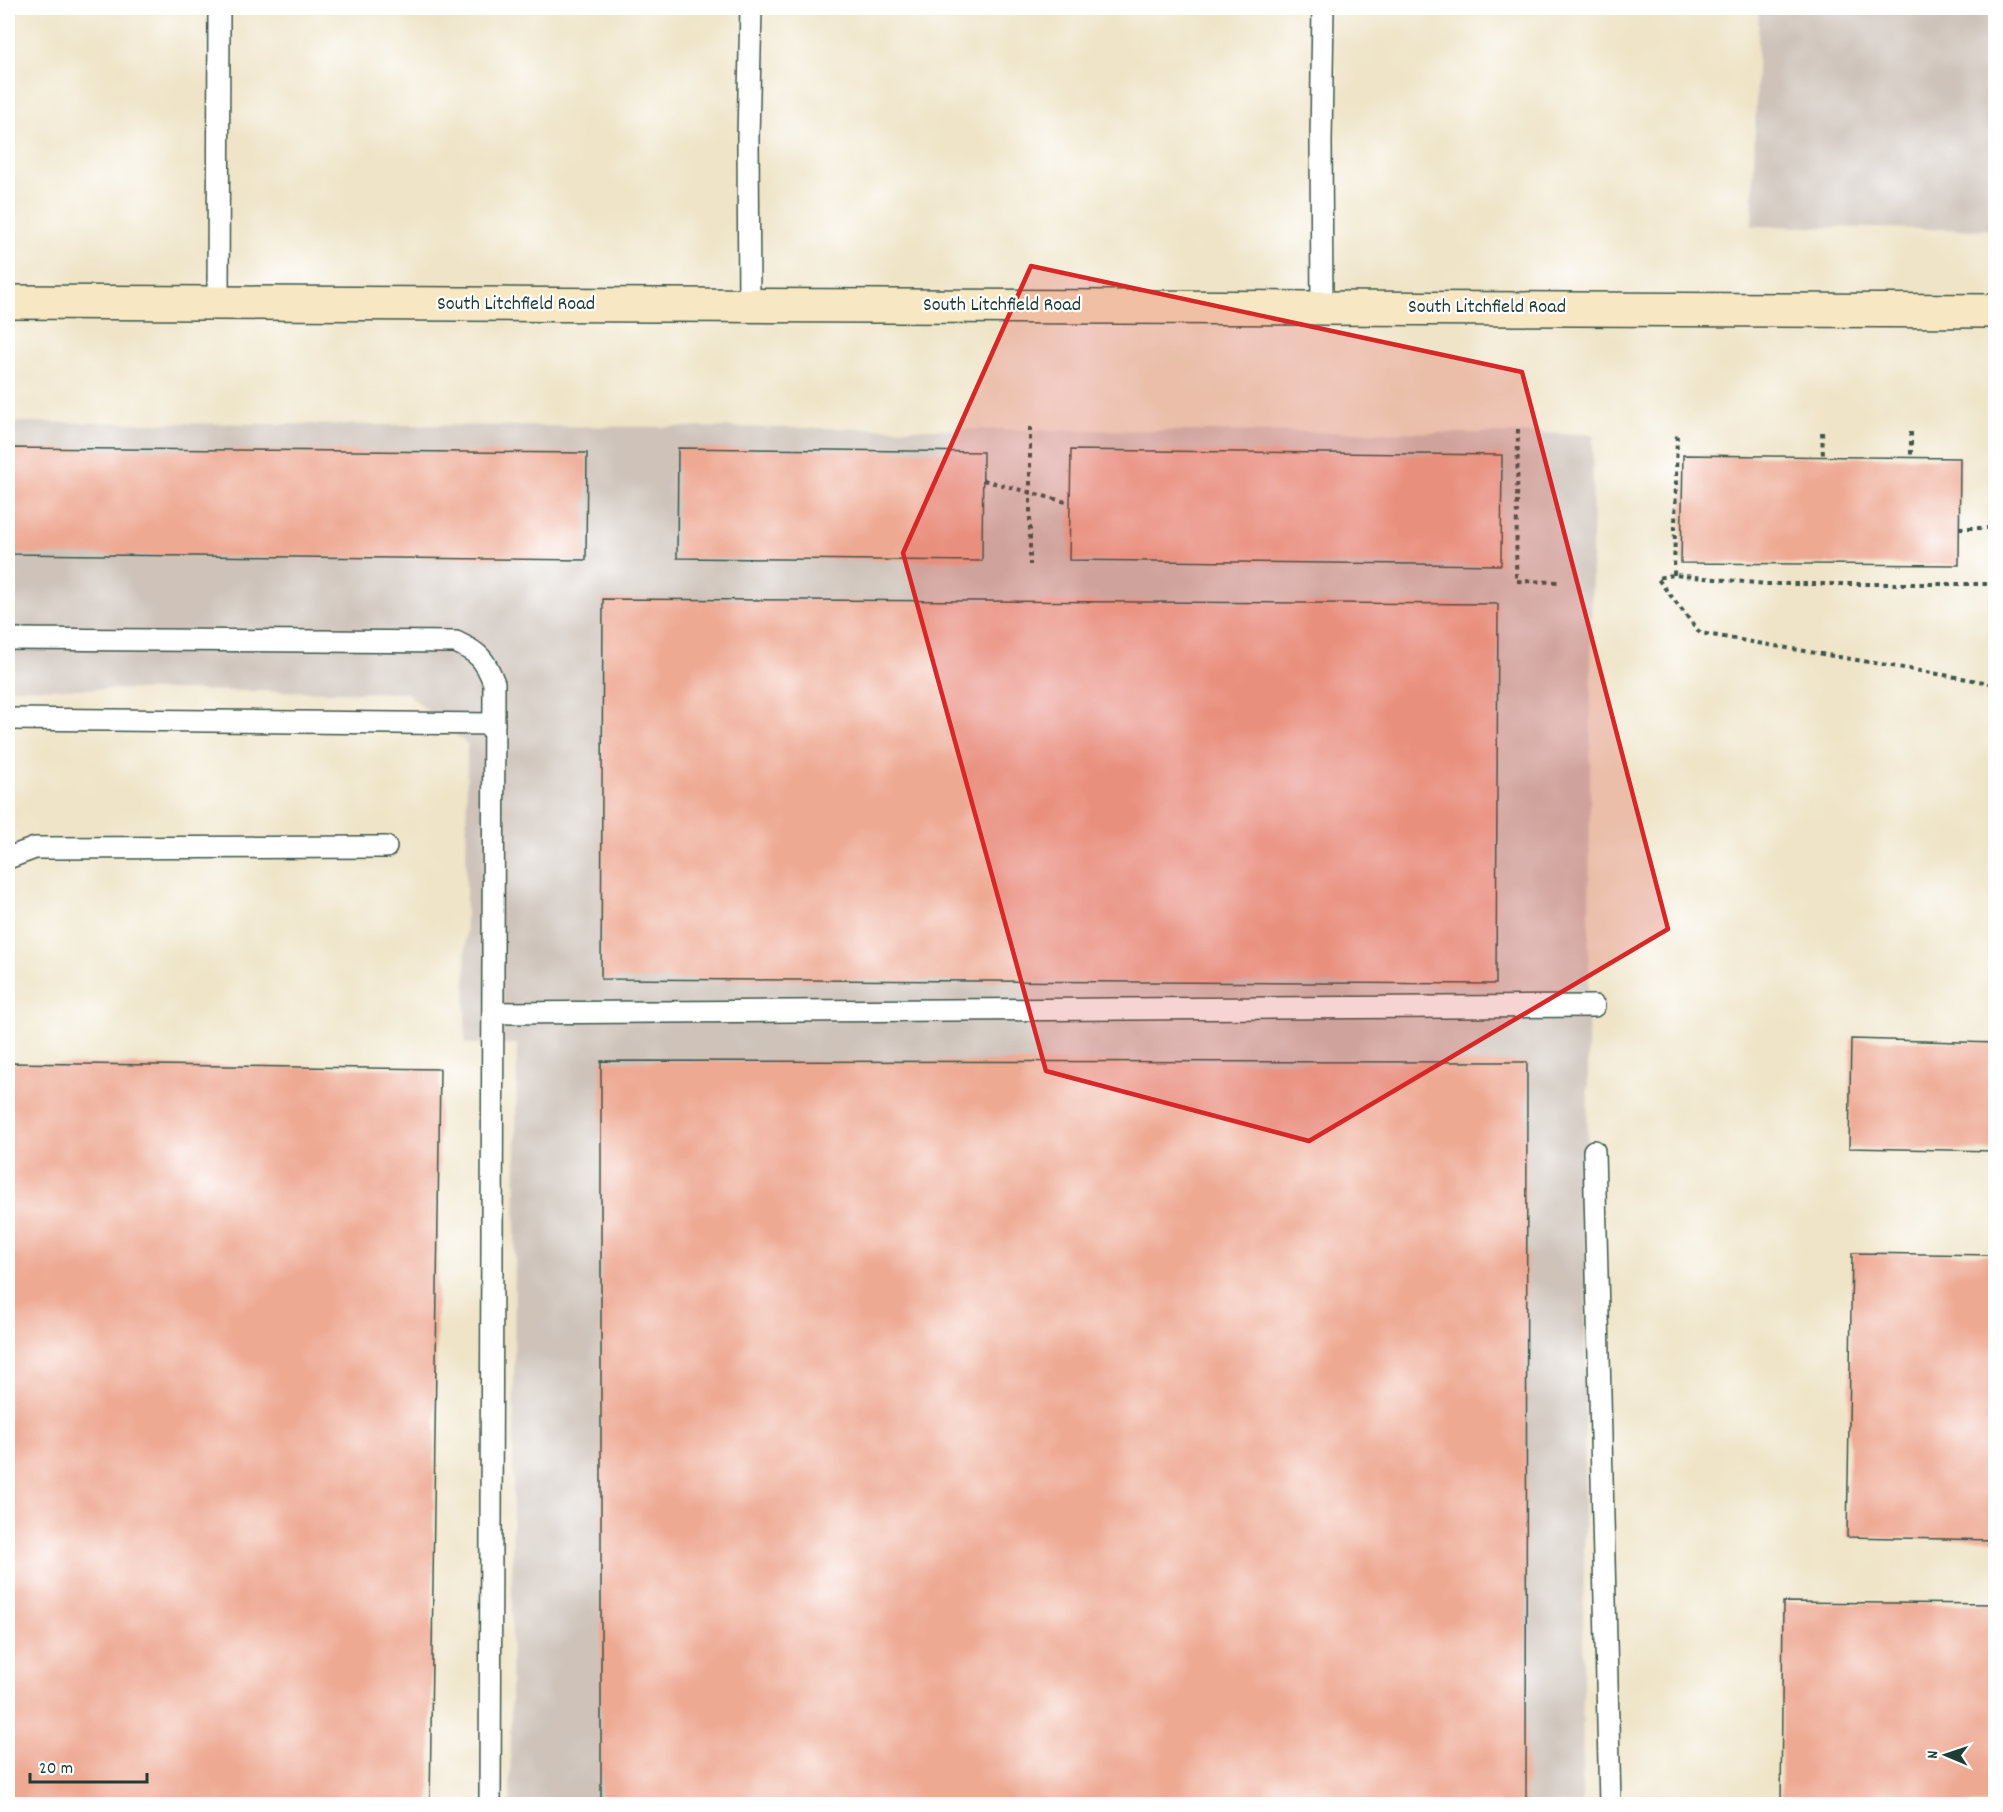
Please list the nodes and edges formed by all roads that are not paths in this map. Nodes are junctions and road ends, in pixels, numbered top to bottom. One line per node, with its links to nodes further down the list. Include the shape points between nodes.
1 (219, 8): 5 (lane)
2 (751, 8): 6 (lane)
3 (1323, 8): 7 (lane)
4 (8, 302): 5 (main road, South Litchfield Road)
5 (218, 304): 6 (main road, South Litchfield Road)
6 (749, 305): 7 (main road, South Litchfield Road)
7 (1322, 308): 8 (main road, South Litchfield Road)
8 (1995, 311)
9 (8, 639): 11 (lane, via 456,642 473,650 486,663 494,683)
10 (8, 719): 11 (lane)
11 (494, 724): 15 (lane)
12 (386, 847): 13 (lane, via 35,848)
13 (8, 858)
14 (1594, 1006): 15 (lane)
15 (493, 1013): 17 (lane)
16 (1594, 1151): 18 (lane)
17 (490, 1804)
18 (1610, 1804)

